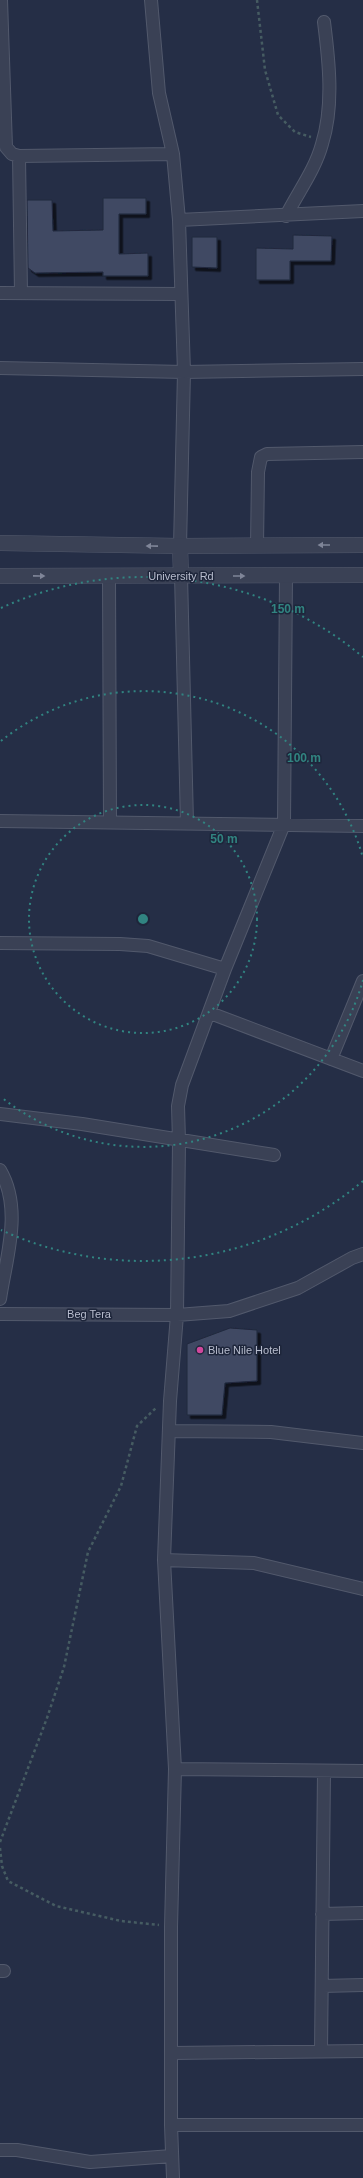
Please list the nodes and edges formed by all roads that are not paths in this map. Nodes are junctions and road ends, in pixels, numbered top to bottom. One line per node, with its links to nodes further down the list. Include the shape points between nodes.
1 (1, 0): 4 (street)
2 (151, 0): 5 (street, via 159,93)
3 (324, 22): 8 (street, via 328,60 328,106 323,140 312,169)
4 (1, 56): 6 (street, via 6,147 12,154)
5 (173, 154): 6 (street); 9 (street)
6 (19, 156): 11 (street)
7 (363, 211): 8 (street)
8 (286, 216): 9 (street)
9 (179, 220): 12 (street)
10 (0, 293): 11 (street)
11 (21, 293): 12 (street)
12 (181, 294): 15 (street)
13 (0, 368): 15 (street)
14 (363, 369): 15 (street)
15 (184, 372): 19 (street)
16 (363, 452): 20 (street, via 267,454 261,457 258,467)
17 (0, 543): 19 (street, one-way to 17)
18 (363, 545): 20 (street, one-way to 20)
19 (180, 546): 20 (street); 21 (street)
20 (257, 546)
21 (182, 575): 23 (street, University Rd, one-way to 23); 25 (street, University Rd); 28 (street)
22 (0, 576): 25 (street, University Rd, one-way to 25)
23 (286, 576): 24 (street, University Rd); 29 (street)
24 (363, 576)
25 (109, 577): 27 (street)
26 (0, 821): 27 (street)
27 (110, 822): 28 (street)
28 (187, 823): 29 (street)
29 (284, 824): 30 (street); 32 (street)
30 (363, 826)
31 (0, 943): 32 (street, via 148,946)
32 (225, 969): 34 (street)
33 (363, 981): 35 (street)
34 (210, 1013): 35 (street); 38 (street, via 179,1096)
35 (331, 1059): 36 (street)
36 (363, 1071)
37 (0, 1114): 38 (street)
38 (180, 1140): 39 (street); 44 (street)
39 (274, 1156)
40 (0, 1170): 42 (street, via 11,1203 12,1225)
41 (363, 1254): 44 (street, Beg Tera, via 298,1288 254,1303 229,1311)
42 (0, 1299)
43 (0, 1314): 44 (street, Beg Tera)
44 (178, 1315): 45 (street)
45 (169, 1431): 46 (street, via 271,1432); 47 (street)
46 (363, 1443)
47 (164, 1560): 48 (street, via 254,1563); 49 (street)
48 (363, 1589)
49 (175, 1769): 51 (street); 58 (street, via 171,1927)
50 (363, 1771): 51 (street)
51 (324, 1772): 53 (street)
52 (363, 1913): 53 (street)
53 (322, 1914): 55 (street)
54 (363, 1985): 55 (street)
55 (322, 1986): 56 (street)
56 (321, 2051): 57 (street); 58 (street)
57 (363, 2051)
58 (172, 2054): 59 (street)
59 (171, 2125): 60 (street); 62 (street)
60 (363, 2125)
61 (0, 2150): 62 (street, via 17,2150 90,2162)
62 (172, 2156): 63 (street)
63 (173, 2178)

